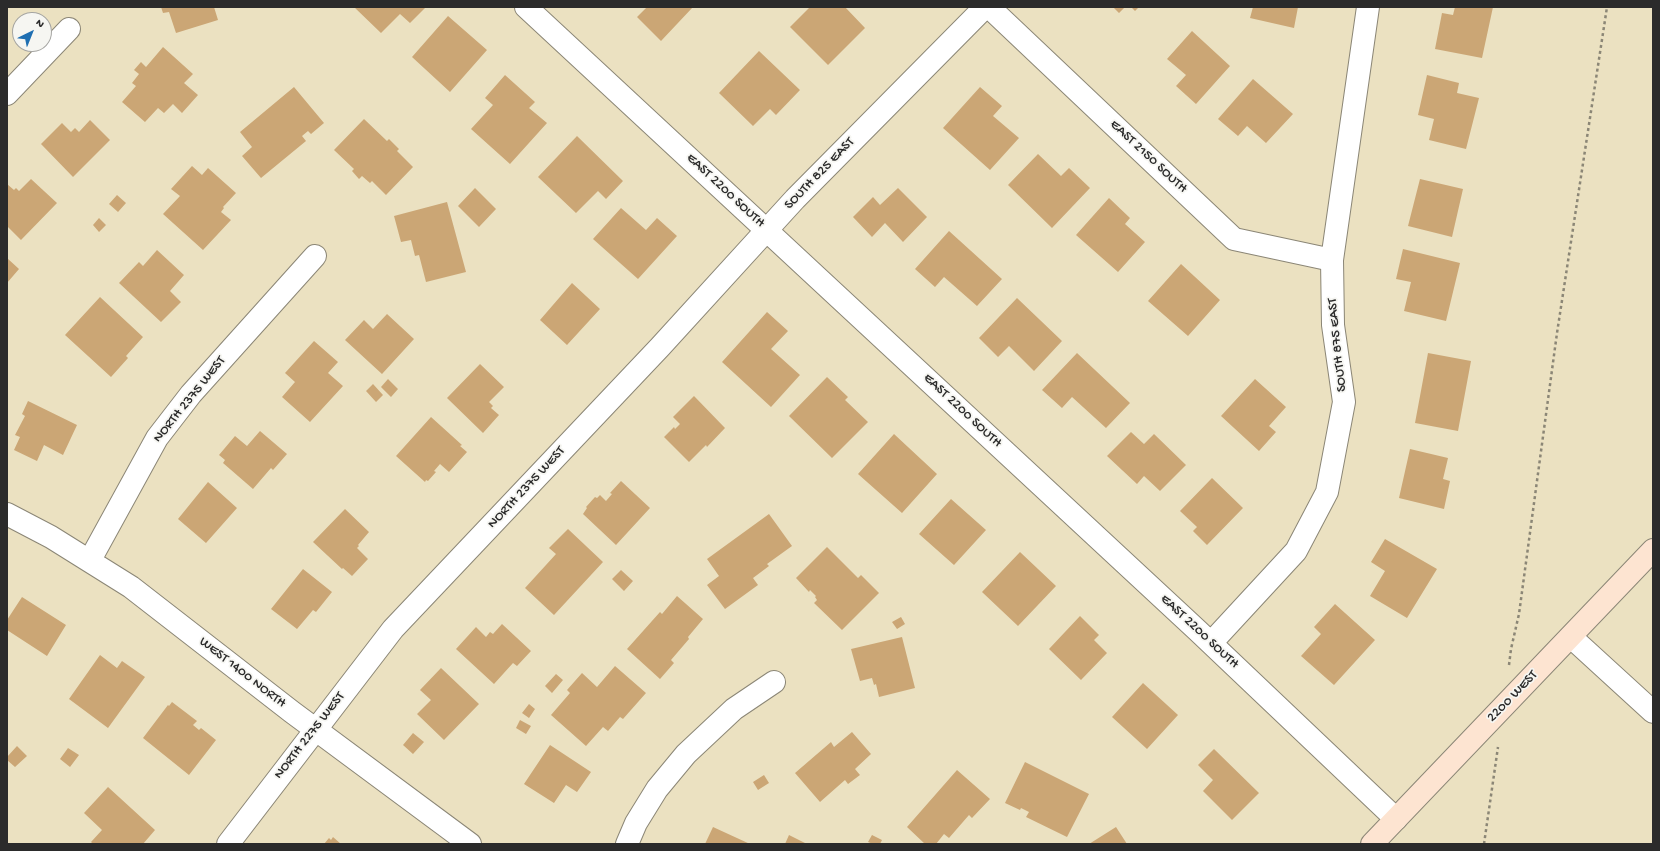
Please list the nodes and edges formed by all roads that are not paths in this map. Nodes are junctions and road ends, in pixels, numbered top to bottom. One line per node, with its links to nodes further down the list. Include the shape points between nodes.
1 (985, 7): 7 (street, SOUTH 825 EAST)
2 (989, 7): 9 (street, EAST 2150 SOUTH, via 1234,239)
3 (1368, 7): 9 (street, SOUTH 875 EAST)
4 (537, 11): 7 (street, EAST 2200 SOUTH)
5 (69, 29): 6 (street)
6 (7, 94)
7 (767, 230): 10 (street, SOUTH 825 EAST); 16 (street, EAST 2200 SOUTH)
8 (315, 256): 13 (street, NORTH 2375 WEST, via 190,394 157,438)
9 (1332, 260): 16 (street, SOUTH 875 EAST, via 1333,324 1344,402 1327,492 1296,551)
10 (660, 347): 14 (street, NORTH 2375 WEST)
11 (7, 514): 13 (street, WEST 1400 NORTH)
12 (1653, 550): 15 (street, 2200 WEST)
13 (90, 560): 19 (street, WEST 1400 NORTH, via 131,587)
14 (393, 629): 19 (street, NORTH 2275 WEST)
15 (1571, 637): 18 (street); 20 (street, 2200 WEST)
16 (1211, 643): 20 (street, EAST 2200 SOUTH)
17 (774, 682): 23 (street, via 734,709 686,754 657,789 636,823)
18 (1653, 712)
19 (315, 729): 21 (street, NORTH 2275 WEST); 22 (street, WEST 1400 NORTH)
20 (1396, 819): 24 (street, 2200 WEST)
21 (228, 844)
22 (470, 844)
23 (627, 844)
24 (1372, 844)

